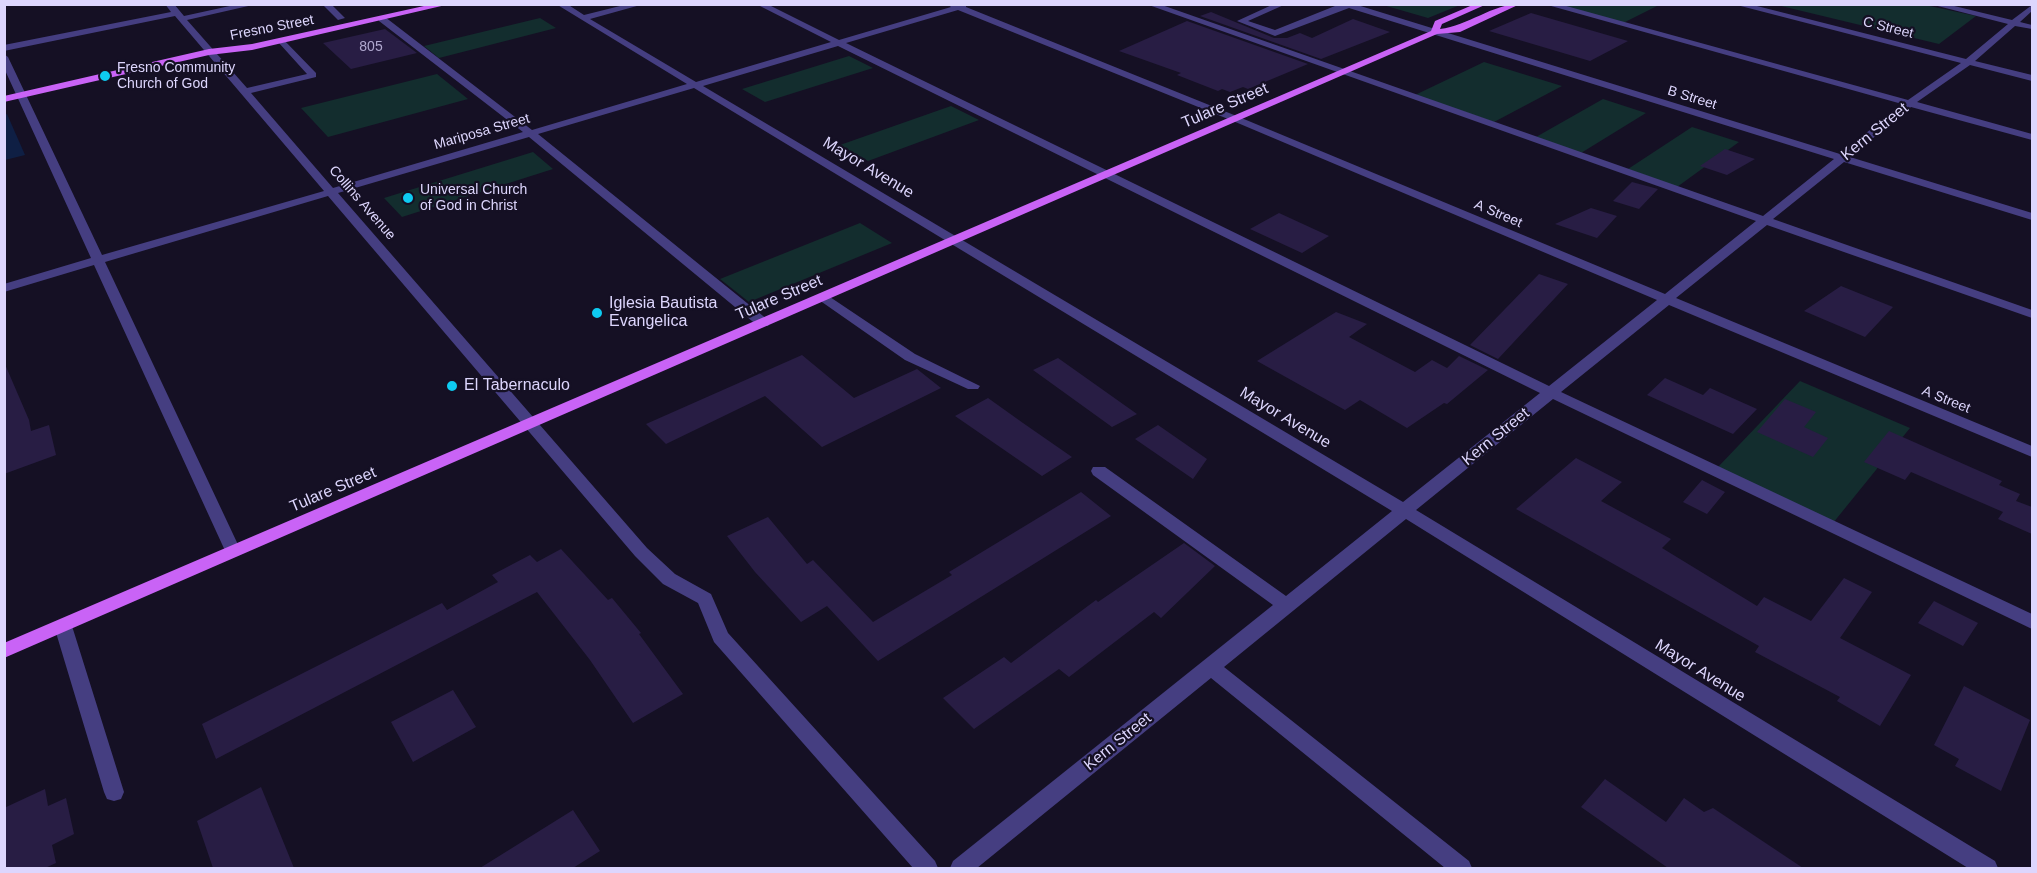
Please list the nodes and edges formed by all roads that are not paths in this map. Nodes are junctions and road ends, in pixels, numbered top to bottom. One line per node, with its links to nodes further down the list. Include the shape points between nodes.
1 (253, 4): 18 (street)
2 (326, 4): 19 (street)
3 (560, 4): 20 (street, Mayor Avenue)
4 (640, 4): 20 (street)
5 (760, 4): 26 (street)
6 (1282, 4): 15 (street, via 1241,21 1275,33)
7 (1483, 4): 24 (main road, Tulare Street, via 1438,23)
8 (1516, 4): 24 (main road, Tulare Street, via 1457,30)
9 (1548, 4): 37 (street)
10 (1737, 4): 30 (street, C Street)
11 (1934, 4): 22 (street)
12 (402, 5): 13 (main road, Fresno Street); 19 (main road, Fresno Street)
13 (441, 5): 21 (main road, Fresno Street)
14 (1152, 5): 31 (street)
15 (1346, 5): 24 (street, B Street)
16 (959, 6): 26 (street, Mariposa Street); 38 (street, A Street)
17 (2032, 7): 22 (street, Kern Street)
18 (176, 12): 27 (street); 28 (street, Collins Avenue)
19 (341, 18): 28 (main road, Fresno Street, via 241,40)
20 (583, 18): 33 (street, Mayor Avenue)
21 (382, 19): 25 (main road, Fresno Street); 39 (street)
22 (2014, 23): 23 (street); 30 (street, Kern Street)
23 (2032, 27)
24 (1435, 32): 31 (main road, Tulare Street); 41 (street, B Street)
25 (282, 41): 28 (main road, Fresno Street); 34 (street, via 313,75)
26 (839, 42): 33 (street, Mariposa Street); 42 (street)
27 (4, 48)
28 (209, 52): 34 (street, Collins Avenue); 35 (main road, Fresno Street)
29 (4, 57): 35 (street)
30 (1968, 62): 32 (street, C Street); 37 (street, Kern Street)
31 (1343, 74): 38 (main road, Tulare Street); 45 (street)
32 (2032, 78)
33 (694, 85): 39 (street, Mariposa Street); 46 (street, Mayor Avenue)
34 (244, 92): 43 (street, Collins Avenue)
35 (22, 95): 36 (main road, Fresno Street); 47 (street)
36 (4, 99)
37 (1910, 104): 40 (street); 41 (street, Kern Street)
38 (1236, 119): 42 (main road, Tulare Street); 50 (street, A Street)
39 (530, 134): 43 (street, Mariposa Street); 52 (street)
40 (2032, 137)
41 (1842, 158): 44 (street, B Street); 45 (street, Kern Street)
42 (1107, 175): 46 (main road, Tulare Street); 54 (street)
43 (333, 192): 47 (street, Mariposa Street); 55 (street, Collins Avenue)
44 (2032, 217)
45 (1765, 220): 50 (street, Kern Street); 51 (street)
46 (952, 240): 49 (main road, Tulare Street); 58 (street, Mayor Avenue)
47 (99, 260): 48 (street, Mariposa Street); 59 (street)
48 (4, 288)
49 (824, 297): 52 (main road, Tulare Street); 53 (street, via 910,357)
50 (1665, 301): 54 (street, Kern Street); 56 (street, A Street)
51 (2032, 314)
52 (762, 323): 55 (main road, Tulare Street)
53 (973, 386)
54 (1552, 393): 58 (street, Kern Street); 61 (street)
55 (531, 422): 59 (main road, Tulare Street); 66 (street, Collins Avenue, via 641,552 669,579 705,599 720,637)
56 (2032, 452)
57 (1099, 471): 60 (street)
58 (1405, 511): 60 (street, Kern Street); 69 (street, Mayor Avenue)
59 (233, 551): 62 (main road, Tulare Street)
60 (1287, 606): 64 (street, Kern Street)
61 (2032, 622)
62 (63, 626): 63 (main road, Tulare Street); 65 (street)
63 (4, 651)
64 (1211, 667): 67 (street, Kern Street); 68 (street)
65 (114, 792)
66 (927, 868)
67 (961, 868)
68 (1461, 868)
69 (1987, 868)

